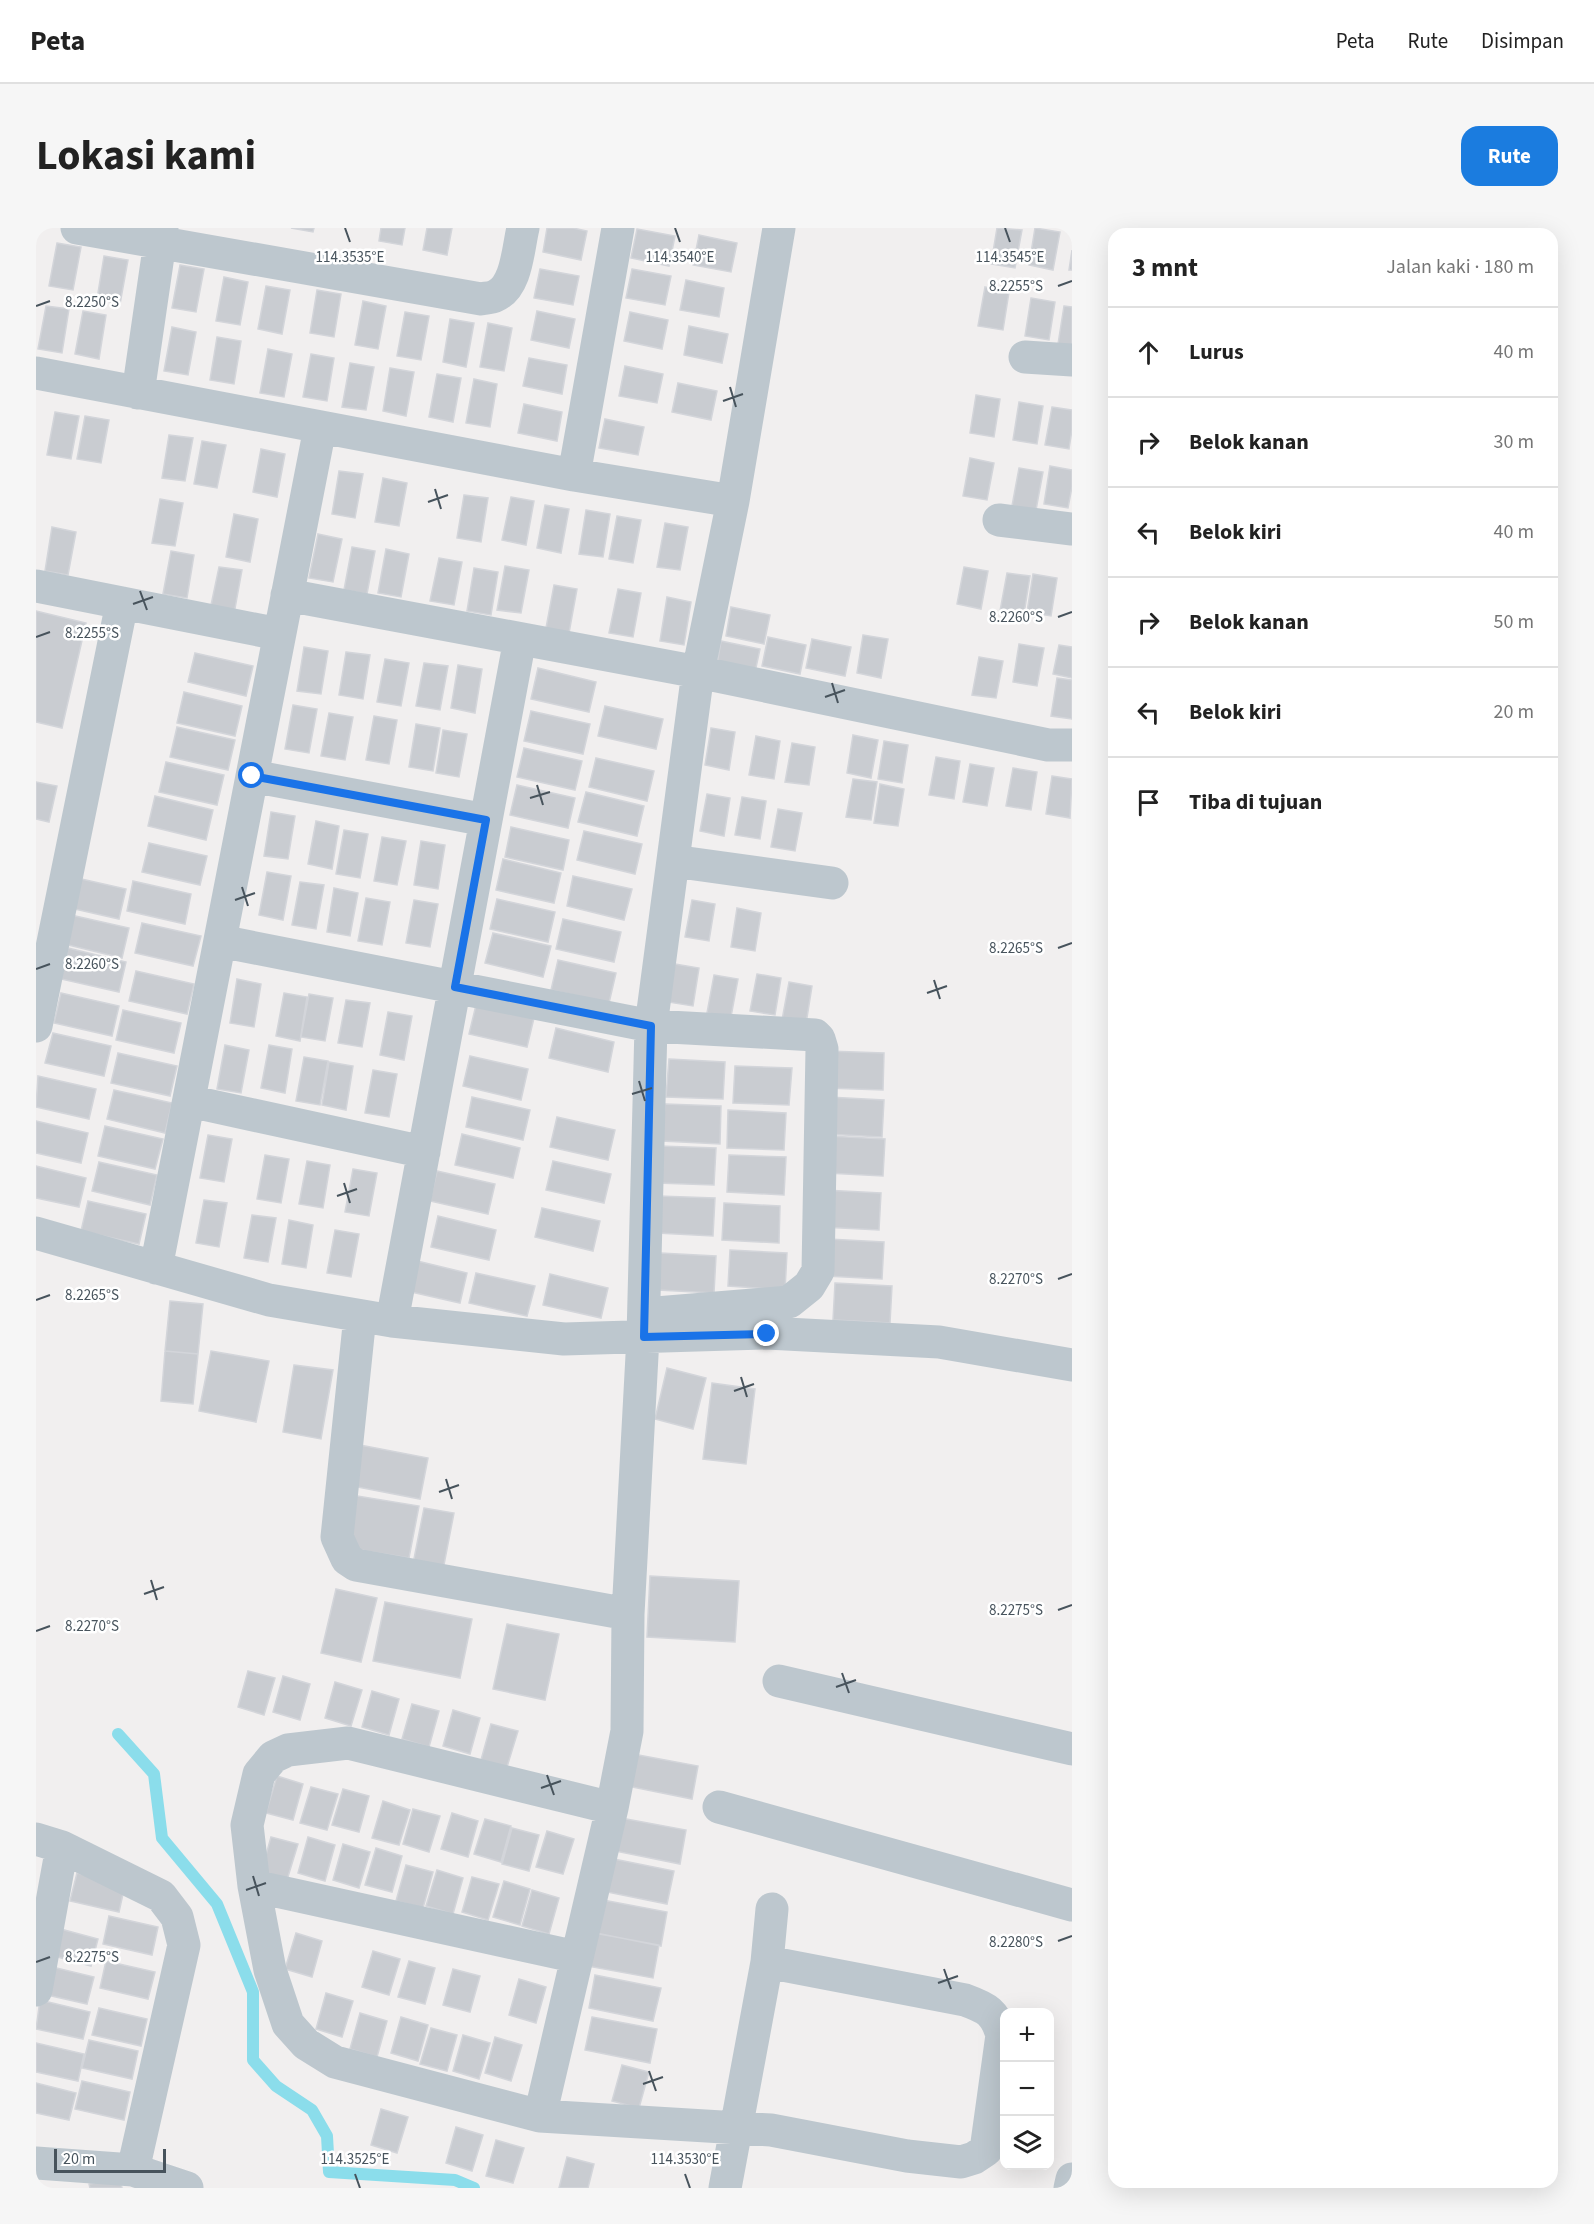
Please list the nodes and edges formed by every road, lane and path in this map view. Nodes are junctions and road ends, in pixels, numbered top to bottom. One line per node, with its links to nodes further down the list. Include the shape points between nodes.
1 (77, 228): 5 (street)
2 (523, 228): 5 (street, via 512,277 496,296 481,299)
3 (618, 228): 11 (street)
4 (779, 228): 12 (street)
5 (161, 235): 9 (street)
6 (1025, 357): 7 (street)
7 (1072, 360)
8 (36, 373): 9 (street)
9 (138, 393): 10 (street)
10 (320, 428): 11 (street); 16 (street)
11 (574, 475): 12 (street)
12 (733, 501): 20 (street)
13 (999, 520): 14 (street)
14 (1072, 529)
15 (36, 586): 17 (street)
16 (287, 595): 18 (street); 19 (street)
17 (122, 603): 18 (street); 28 (street)
18 (279, 634): 22 (street)
19 (520, 639): 20 (street); 23 (street)
20 (698, 672): 21 (street, via 1048,745); 24 (street)
21 (1072, 745)
22 (252, 776): 23 (street); 26 (street)
23 (486, 820): 27 (street)
24 (673, 861): 25 (street); 29 (street)
25 (832, 883)
26 (219, 941): 27 (street); 30 (street)
27 (455, 987): 29 (street); 31 (street)
28 (36, 1026)
29 (651, 1026): 36 (street); 36 (street, via 815,1035 819,1039 819,1260 818,1271 809,1286 789,1302)
30 (189, 1101): 31 (street); 33 (street)
31 (424, 1152): 35 (street)
32 (36, 1233): 33 (street)
33 (156, 1268): 34 (street, via 269,1300)
34 (360, 1316): 35 (street); 38 (street, via 337,1537 346,1559 356,1565)
35 (392, 1322): 36 (street, via 564,1339)
36 (644, 1325): 37 (street, via 939,1342); 38 (street)
37 (1072, 1365)
38 (628, 1614): 42 (street, via 627,1731)
39 (779, 1681): 40 (street)
40 (1072, 1749)
41 (719, 1807): 45 (street)
42 (612, 1808): 44 (street, via 348,1743 288,1750 273,1757 260,1774 247,1825); 47 (street)
43 (49, 1843): 49 (street); 53 (street, via 161,1896 181,1928 184,1945)
44 (254, 1886): 47 (street); 50 (street, via 270,1970 288,2024 306,2044 335,2062)
45 (1072, 1905)
46 (772, 1908): 48 (street)
47 (577, 1957): 50 (street)
48 (767, 1962): 51 (street); 51 (street, via 984,2007 997,2018 1002,2035 989,2136 986,2150 961,2162 907,2156 771,2130)
49 (36, 1990)
50 (540, 2116): 51 (street)
51 (736, 2128): 56 (street)
52 (36, 2163): 53 (street)
53 (133, 2170): 55 (street)
54 (1072, 2178): 57 (street)
55 (187, 2188)
56 (725, 2188)
57 (1070, 2188)

